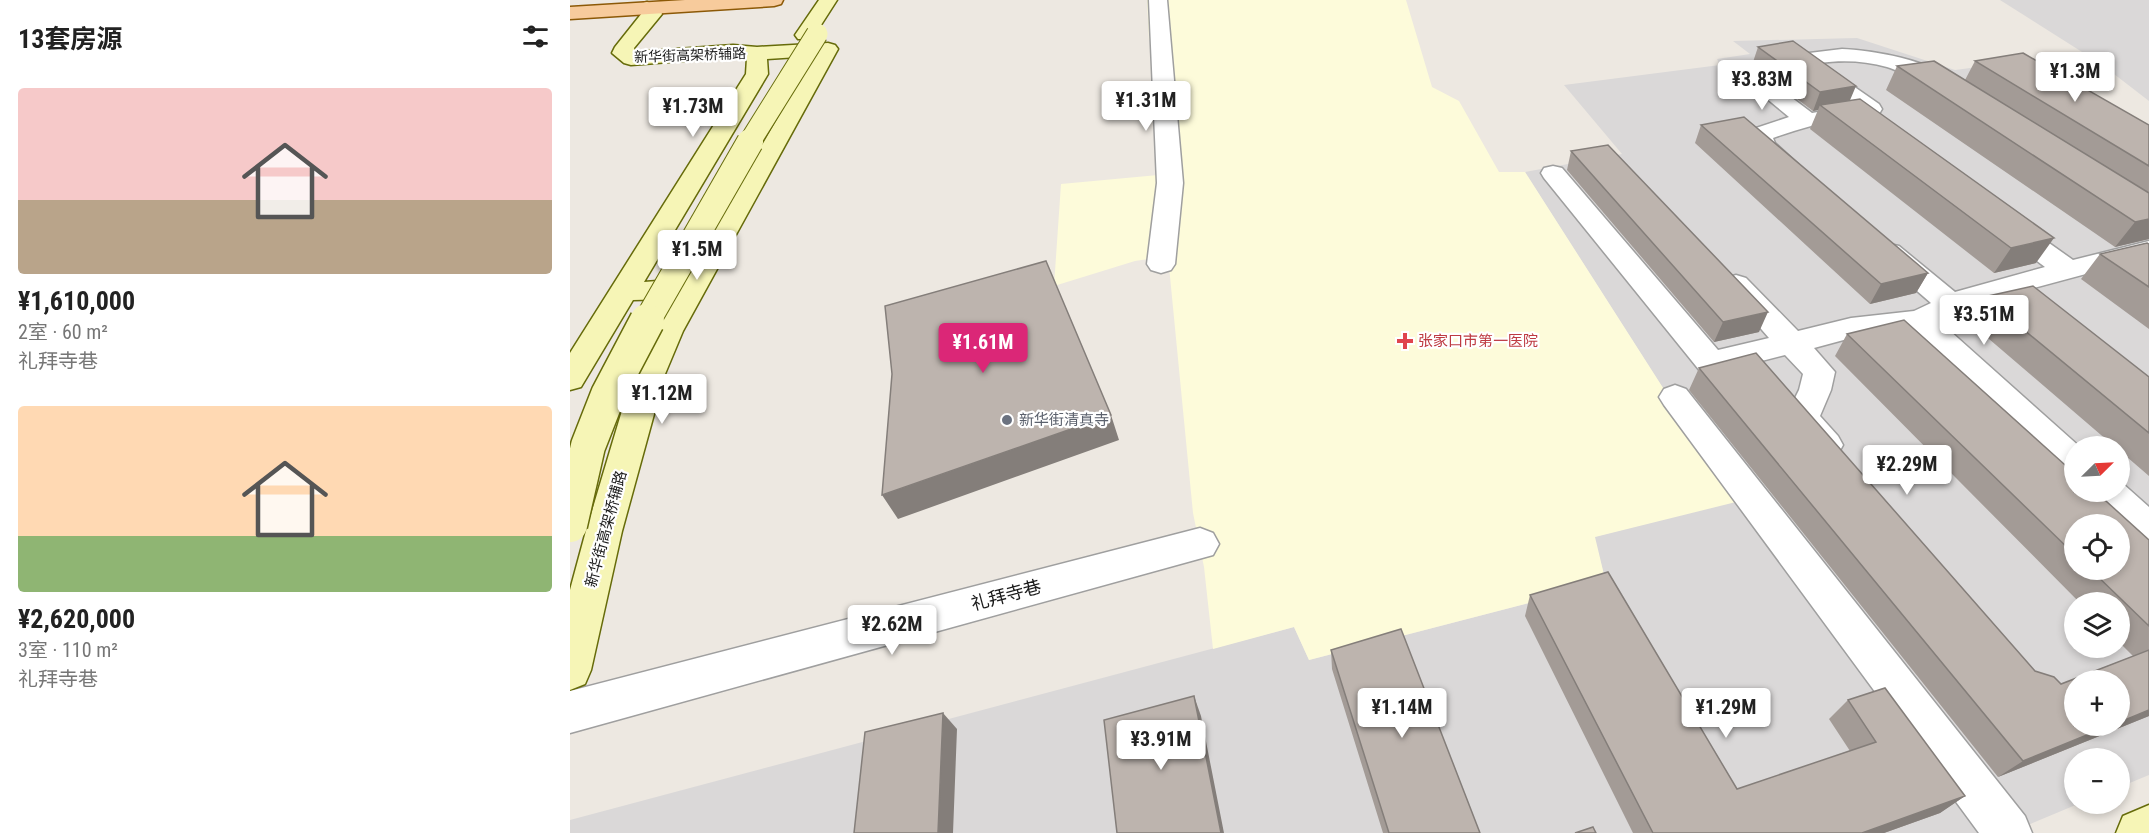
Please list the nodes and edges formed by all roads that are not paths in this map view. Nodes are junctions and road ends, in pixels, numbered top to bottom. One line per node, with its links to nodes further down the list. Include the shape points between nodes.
1 (591, 0): 6 (main road)
2 (774, 0): 7 (main road)
3 (828, 0): 9 (street)
4 (839, 0): 9 (street)
5 (1158, 0): 21 (street, via 1170,183)
6 (570, 2)
7 (647, 8): 8 (main road); 10 (street, 新华街高架桥辅路, via 652,14 622,53 632,59 733,51)
8 (570, 13)
9 (811, 34): 33 (street, via 736,143 616,350); 37 (street, bridge, via 608,395 588,446)
10 (758, 53): 25 (street, 新华街高架桥辅路, via 828,50); 26 (street, 新华街高架桥辅路, via 757,74)
11 (1743, 70): 14 (street)
12 (1951, 84): 13 (street, via 1853,54 1808,58 1806,62 1871,109)
13 (1854, 113): 14 (street); 15 (street)
14 (1807, 120): 17 (street, via 1761,134 1767,148)
15 (1882, 133)
16 (1553, 173): 30 (street, via 1710,363)
17 (1802, 178)
18 (1993, 215): 23 (street)
19 (1872, 238): 27 (street)
20 (2142, 258): 23 (street)
21 (1161, 264)
22 (1721, 268): 30 (street)
23 (2068, 270): 24 (street)
24 (2009, 286): 27 (street, via 1975,294); 28 (street)
25 (693, 288): 26 (street); 40 (street, 新华街高架桥辅路, via 649,374)
26 (624, 293): 31 (street, 新华街高架桥辅路)
27 (1952, 305): 29 (street)
28 (2037, 308)
29 (1919, 320): 30 (street, via 1851,328); 34 (street)
30 (1793, 343): 35 (street, via 1819,372 1802,418)
31 (570, 379)
32 (1676, 397): 43 (street)
33 (570, 443)
34 (2064, 453)
35 (1849, 471)
36 (2119, 502): 38 (street)
37 (570, 525)
38 (2149, 530)
39 (1200, 544): 41 (street, 礼拜寺巷)
40 (570, 670)
41 (570, 712)
42 (2149, 829): 44 (street)
43 (2008, 833)
44 (2140, 833)

